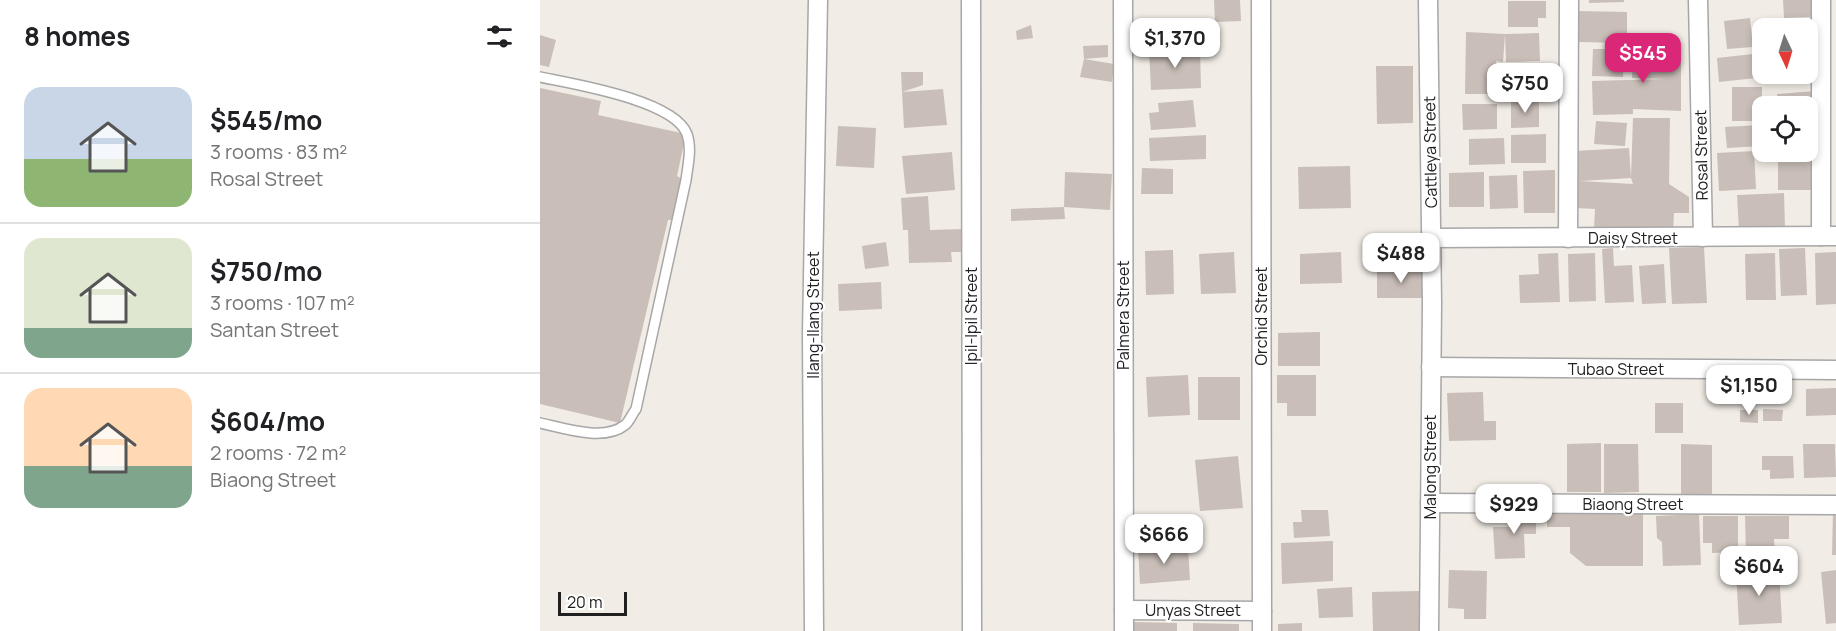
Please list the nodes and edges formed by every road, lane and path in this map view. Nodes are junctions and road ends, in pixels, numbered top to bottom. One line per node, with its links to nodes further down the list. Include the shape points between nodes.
1 (818, 0): 23 (street, Ilang-Ilang Street, via 812,334)
2 (971, 0): 24 (street, Ipil-Ipil Street)
3 (1123, 0): 21 (street, Palmera Street)
4 (1261, 0): 22 (street, Orchid Street)
5 (1428, 0): 13 (street, Cattleya Street)
6 (1569, 0): 14 (street)
7 (1698, 0): 12 (street, Rosal Street)
8 (1821, 0): 10 (street)
9 (540, 76): 18 (lane, via 626,96 659,110 683,126 690,143 686,180 636,409 625,425 607,433)
10 (1829, 104): 11 (street)
11 (1829, 236): 12 (street, Daisy Street)
12 (1702, 237): 14 (street, Daisy Street)
13 (1431, 238): 14 (street, Daisy Street); 15 (street, Cattleya Street)
14 (1568, 238)
15 (1432, 303): 16 (street, Malong Street)
16 (1431, 368): 17 (street, Tubao Street); 19 (street, Malong Street)
17 (1836, 370)
18 (540, 423)
19 (1430, 503): 20 (street, Biaong Street); 27 (street, Malong Street)
20 (1836, 505)
21 (1124, 610): 22 (street, Unyas Street); 25 (street, Palmera Street)
22 (1262, 611): 26 (street, Orchid Street)
23 (814, 631)
24 (972, 631)
25 (1124, 631)
26 (1262, 631)
27 (1429, 631)

